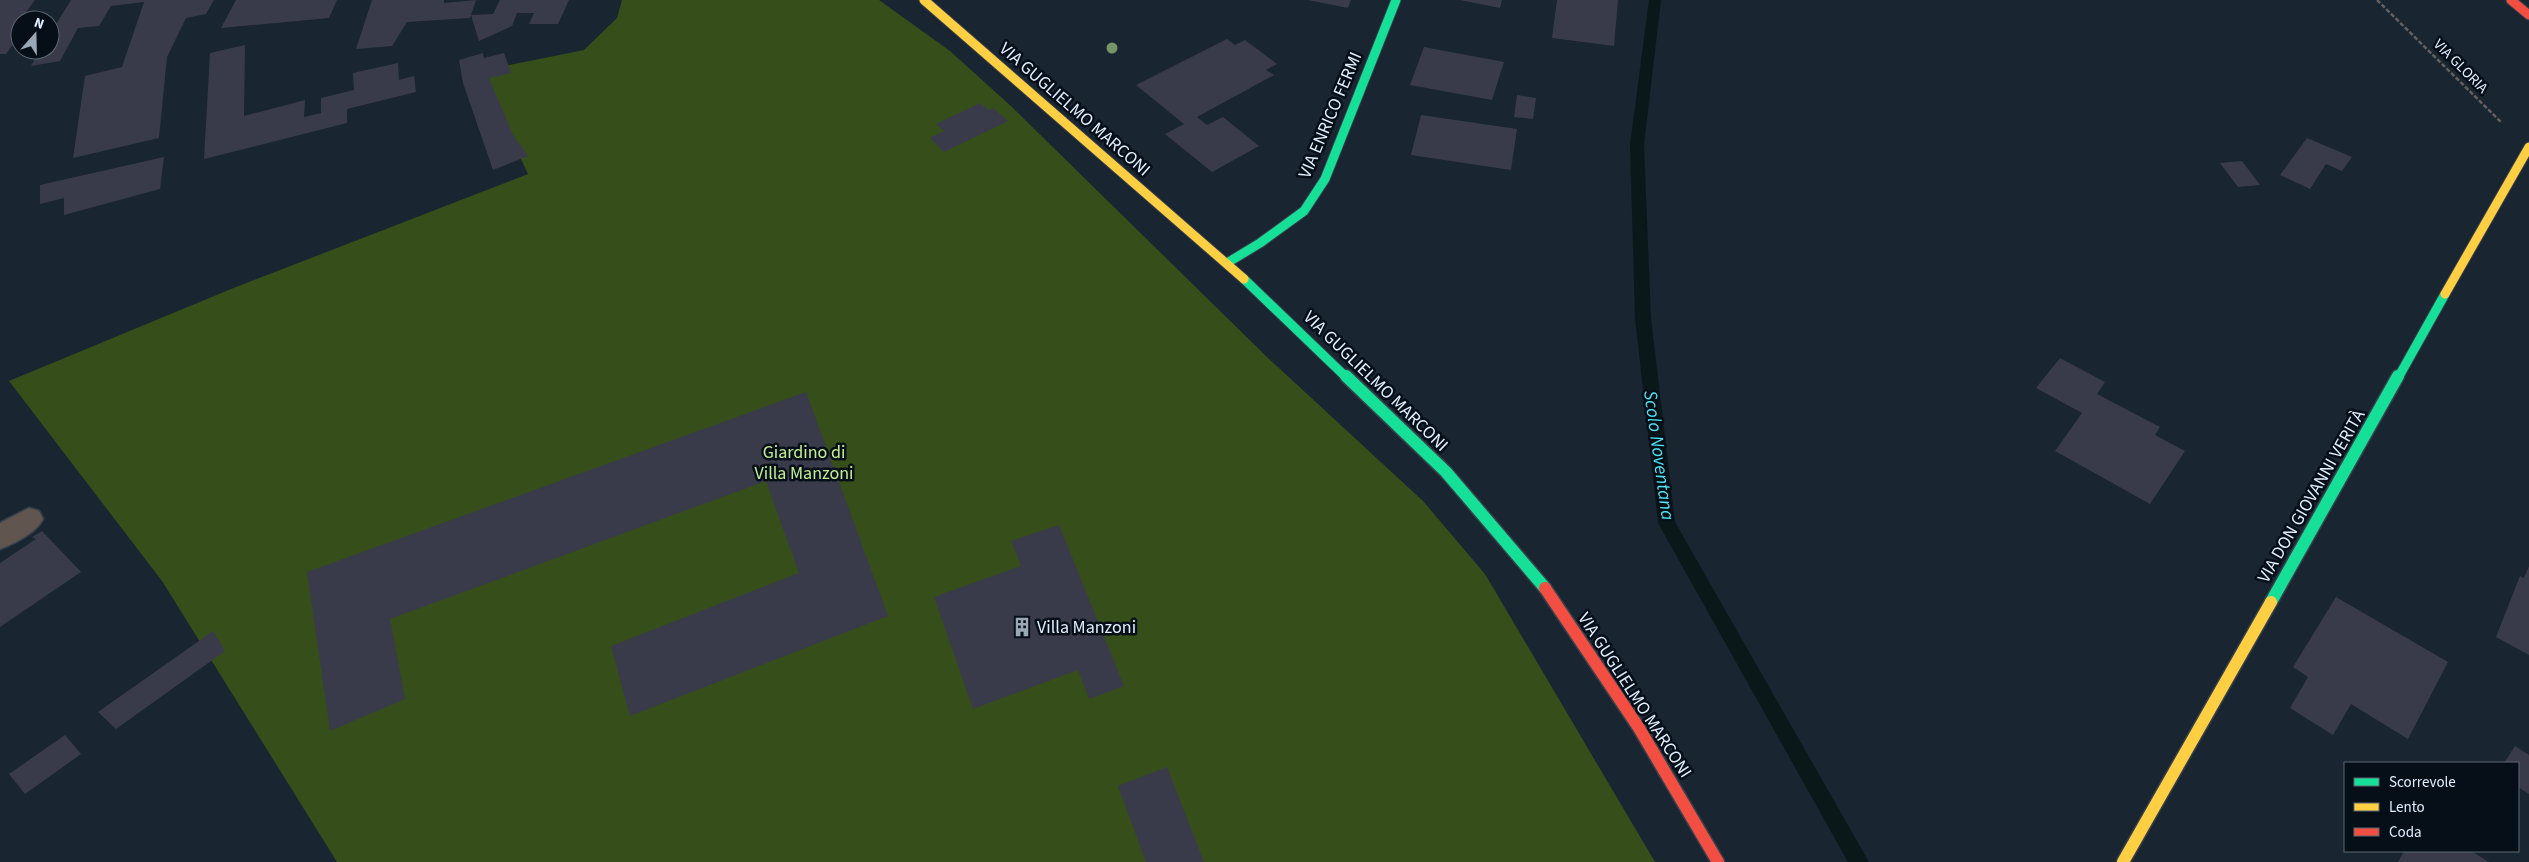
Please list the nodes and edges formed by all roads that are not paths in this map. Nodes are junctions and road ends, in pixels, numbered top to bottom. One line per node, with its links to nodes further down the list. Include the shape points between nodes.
1 (924, 0): 6 (main road, VIA GUGLIELMO MARCONI)
2 (1396, 0): 6 (main road, VIA ENRICO FERMI, via 1325,179 1304,211)
3 (2510, 0): 4 (main road)
4 (2529, 15)
5 (2529, 148): 10 (main road, VIA DON GIOVANNI VERITÀ)
6 (1227, 263): 9 (main road, VIA GUGLIELMO MARCONI, via 1446,472 1546,590 1639,728)
7 (29, 519): 8 (lane)
8 (0, 537)
9 (1718, 862)
10 (2123, 862)

